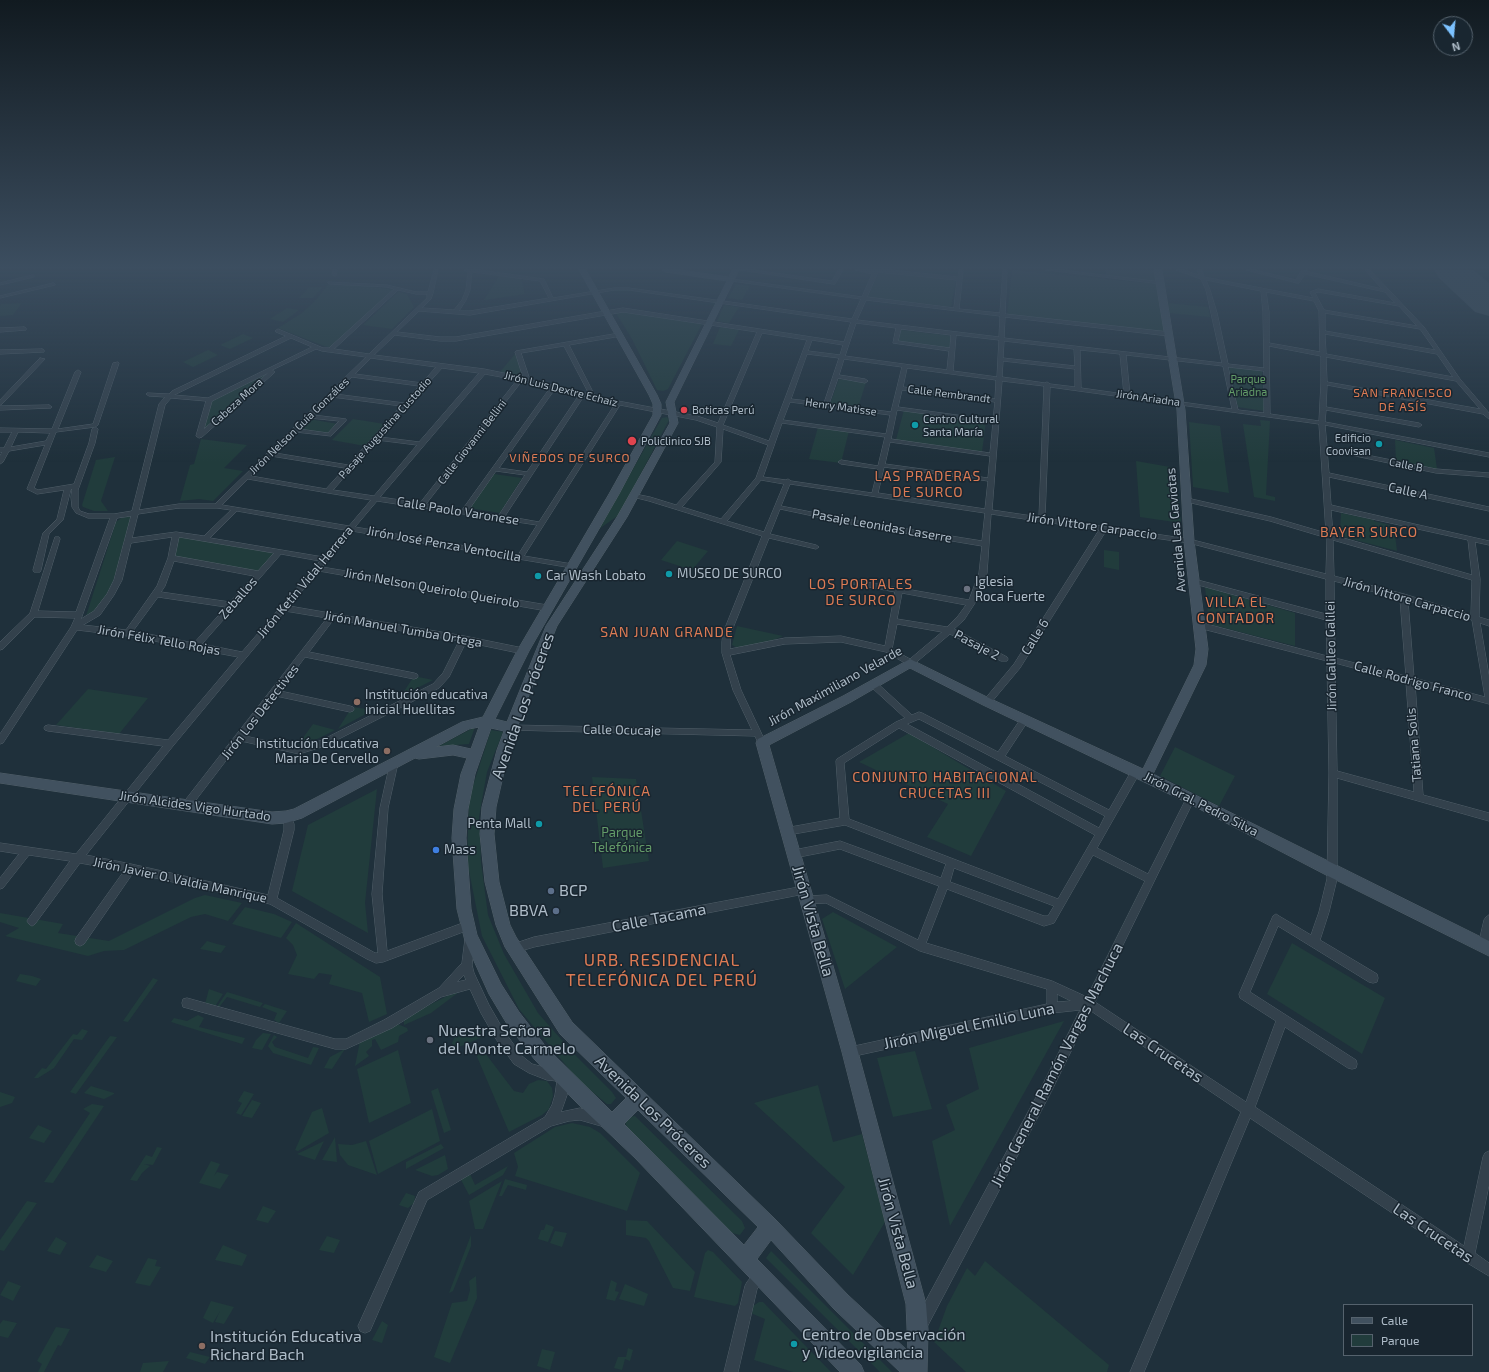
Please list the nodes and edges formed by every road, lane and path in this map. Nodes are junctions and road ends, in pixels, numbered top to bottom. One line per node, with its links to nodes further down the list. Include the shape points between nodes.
1 (286, 334): 20 (street, Jirón Luis Dextre Echaíz)
2 (348, 334): 28 (street)
3 (393, 334): 36 (street, Jirón Nelson Guía Gonzáles)
4 (402, 334): 5 (street, via 456,339)
5 (483, 334)
6 (705, 334): 84 (main road, Avenida Los Próceres, via 670,402)
7 (759, 334): 91 (street)
8 (774, 334): 21 (street)
9 (850, 334): 24 (street)
10 (897, 334): 29 (street, via 895,342)
11 (954, 334): 22 (street); 29 (street)
12 (1002, 334): 22 (street, Jirón Maximiliano Velarde)
13 (1169, 334): 40 (main road, Avenida Las Gaviotas)
14 (1218, 334): 42 (street)
15 (1266, 334): 25 (street)
16 (1322, 334): 35 (street, Jirón Galileo Galilei)
17 (1333, 334): 34 (street)
18 (1426, 334): 34 (street)
19 (619, 335): 23 (street); 80 (main road, via 653,395)
20 (291, 336): 26 (street, Jirón Luis Dextre Echaíz); 67 (street)
21 (810, 339): 24 (street); 32 (street)
22 (1002, 339): 27 (street); 38 (street, Jirón Maximiliano Velarde)
23 (566, 344): 54 (street, via 518,353 526,377); 68 (street)
24 (847, 344): 37 (street)
25 (1266, 344): 35 (street); 47 (street)
26 (315, 347): 28 (street, Jirón Luis Dextre Echaíz); 45 (street)
27 (1077, 348): 33 (street); 46 (street)
28 (330, 350): 36 (street, Jirón Luis Dextre Echaíz)
29 (952, 350): 49 (street)
30 (42, 351): 31 (street)
31 (1, 352)
32 (806, 352): 37 (street, Jirón Ariadna); 70 (street)
33 (1123, 353): 40 (street); 66 (street)
34 (1440, 353): 56 (street)
35 (1322, 354): 56 (street); 57 (street, Jirón Galileo Galilei)
36 (371, 356): 43 (street, Jirón Luis Dextre Echaíz); 51 (street, Jirón Nelson Guía Gonzáles)
37 (843, 357): 44 (street, Jirón Ariadna); 52 (street)
38 (1001, 358): 46 (street); 53 (street, Jirón Maximiliano Velarde)
39 (42, 359): 72 (street)
40 (1173, 359): 42 (street); 74 (main road, Avenida Las Gaviotas)
41 (116, 363): 93 (street)
42 (1225, 364): 47 (street); 82 (street)
43 (441, 365): 48 (street, Jirón Luis Dextre Echaíz); 59 (street, Pasaje Augustina Custodio)
44 (905, 365): 49 (street, Jirón Ariadna); 61 (street)
45 (273, 368): 69 (street); 69 (street, Cabeza Mora, via 199,436)
46 (1078, 368): 62 (street)
47 (1266, 370): 85 (street)
48 (484, 371): 54 (street, Jirón Luis Dextre Echaíz); 101 (street, Jirón Ketín Vidal Herrera)
49 (950, 371): 53 (street, Jirón Ariadna)
50 (78, 372): 97 (street)
51 (351, 375): 59 (street); 65 (street, Jirón Nelson Guía Gonzáles)
52 (836, 376): 55 (street); 76 (street)
53 (1000, 378): 58 (street, Jirón Ariadna); 71 (street, Jirón Maximiliano Velarde)
54 (523, 379): 60 (street, Jirón Luis Dextre Echaíz); 127 (street, Calle Giovanni Bellini)
55 (865, 380)
56 (1458, 380): 83 (street)
57 (1324, 383): 79 (street, Jirón Galileo Galilei); 83 (street)
58 (1047, 384): 62 (street, Jirón Ariadna); 139 (street)
59 (423, 385): 75 (street, Pasaje Augustina Custodio)
60 (554, 386): 64 (street, Jirón Luis Dextre Echaíz); 112 (street)
61 (900, 388): 71 (street, Calle Rembrandt); 81 (street)
62 (1078, 388): 66 (street, Jirón Ariadna)
63 (148, 394): 67 (street)
64 (583, 394): 68 (street, Jirón Luis Dextre Echaíz); 113 (street)
65 (331, 395): 75 (street); 86 (street, Jirón Nelson Guía Gonzáles)
66 (1127, 395): 74 (street, Jirón Ariadna)
67 (169, 396): 69 (street); 135 (street, via 162,404)
68 (593, 397): 73 (street, Jirón Luis Dextre Echaíz)
69 (209, 400)
70 (788, 400): 76 (street, Henry Matisse); 88 (street)
71 (998, 401): 89 (street, Jirón Maximiliano Velarde)
72 (0, 403)
73 (618, 403): 80 (street, Jirón Luis Dextre Echaíz); 141 (street)
74 (1179, 403): 82 (street, Jirón Ariadna); 126 (main road, Avenida Las Gaviotas)
75 (406, 405): 98 (street, Pasaje Augustina Custodio)
76 (826, 405): 81 (street, Henry Matisse)
77 (50, 407): 78 (street)
78 (0, 408)
79 (1323, 408): 90 (street, Jirón Galileo Galilei); 92 (street)
80 (658, 410): 84 (street, Jirón Luis Dextre Echaíz); 159 (main road, Avenida Los Próceres, via 617,489)
81 (894, 411): 89 (street, Henry Matisse); 99 (street)
82 (1235, 411): 85 (street, Jirón Ariadna)
83 (1484, 412): 87 (street)
84 (671, 413): 91 (street, Jirón Luis Dextre Echaíz); 124 (main road, Avenida Los Próceres, via 674,423)
85 (1267, 415): 90 (street, Jirón Ariadna)
86 (310, 416): 96 (street, Jirón Nelson Guía Gonzáles); 96 (street, via 344,420 329,436)
87 (1489, 417)
88 (781, 421): 99 (street); 102 (street)
89 (996, 422): 106 (street, Jirón Maximiliano Velarde)
90 (1322, 423): 103 (street, Jirón Galileo Galilei); 107 (street, Jirón Ariadna)
91 (720, 425): 102 (street, Jirón Luis Dextre Echaíz); 131 (street, via 718,462)
92 (1419, 425)
93 (95, 427): 97 (street); 120 (street, via 92,443)
94 (0, 430): 95 (street)
95 (16, 430): 97 (street); 104 (street)
96 (294, 430): 105 (street, Jirón Nelson Guía Gonzáles)
97 (54, 431): 100 (street)
98 (376, 438): 101 (street); 111 (street, Pasaje Augustina Custodio)
99 (888, 438): 106 (street); 110 (street)
100 (48, 443): 104 (street); 121 (street, via 30,489 37,492)
101 (421, 444): 125 (street, Jirón Ketín Vidal Herrera)
102 (772, 444): 117 (street)
103 (1324, 448): 114 (street, Jirón Galileo Galilei); 115 (street, Calle B, via 1436,471)
104 (3, 449): 108 (street)
105 (270, 454): 111 (street); 116 (street, Jirón Nelson Guía Gonzáles)
106 (993, 455): 118 (street, Jirón Maximiliano Velarde)
107 (1489, 455)
108 (0, 462)
109 (841, 462): 110 (street)
110 (882, 466): 118 (street); 123 (street)
111 (350, 467): 122 (street, Pasaje Augustina Custodio)
112 (494, 469): 113 (street); 136 (street)
113 (529, 474): 138 (street)
114 (1326, 474): 130 (street, Jirón Galileo Galilei); 133 (street, Calle A)
115 (1489, 475)
116 (247, 477): 122 (street, Calle Paolo Varonese); 128 (street, Jirón Nelson Guía Gonzáles)
117 (758, 478): 119 (street, Jirón Vittore Carpaccio); 140 (street)
118 (991, 480): 134 (street, Jirón Maximiliano Velarde)
119 (788, 482): 123 (street, Jirón Vittore Carpaccio); 129 (street, Jirón Vista Bella)
120 (76, 486): 121 (street); 137 (street, Jirón José Penza Ventocilla, via 74,497 78,512 88,516)
121 (68, 487): 161 (street, via 60,520 46,532)
122 (328, 491): 125 (street, Calle Paolo Varonese)
123 (875, 494): 134 (street, Jirón Vittore Carpaccio)
124 (635, 496): 131 (street, via 650,498); 208 (main road, Avenida Los Próceres, via 552,626)
125 (375, 498): 127 (street, Calle Paolo Varonese); 142 (street, Jirón Ketín Vidal Herrera)
126 (1187, 500): 146 (street, via 1271,518); 151 (main road, Avenida Las Gaviotas)
127 (422, 505): 136 (street, Calle Paolo Varonese)
128 (217, 506): 132 (street, Jirón José Penza Ventocilla); 135 (street, Jirón José Penza Ventocilla, via 179,506)
129 (778, 507): 145 (street, Jirón Vista Bella); 153 (street, Pasaje Leonidas Laserre)
130 (1328, 507): 146 (street, Jirón Galileo Galilei); 149 (street)
131 (677, 508): 140 (street)
132 (236, 509): 142 (street, Jirón José Penza Ventocilla); 147 (street)
133 (1489, 509)
134 (989, 511): 139 (street, Jirón Vittore Carpaccio); 153 (street, Jirón Maximiliano Velarde)
135 (135, 512): 137 (street, Jirón José Penza Ventocilla); 150 (street)
136 (464, 512): 138 (street, Calle Paolo Varonese)
137 (114, 516): 175 (street)
138 (501, 517): 141 (street, Calle Paolo Varonese)
139 (1042, 519): 143 (street, Jirón Vittore Carpaccio)
140 (722, 522): 145 (street)
141 (541, 524): 156 (street)
142 (350, 528): 156 (street, Jirón José Penza Ventocilla); 158 (street, Jirón Ketín Vidal Herrera)
143 (1104, 528): 151 (street, Jirón Vittore Carpaccio); 201 (street, Calle 6, via 1017,666)
144 (176, 534): 147 (street); 150 (street); 157 (street)
145 (765, 535): 154 (street); 190 (street, Jirón Vista Bella, via 727,633)
146 (1330, 535): 163 (street, Jirón Galileo Galilei); 164 (street)
147 (206, 538): 155 (street)
148 (57, 539): 174 (street)
149 (1471, 539): 152 (street); 164 (street)
150 (128, 541): 182 (street, via 118,580 110,595 97,613)
151 (1189, 541): 163 (street, Jirón Vittore Carpaccio); 165 (main road, Avenida Las Gaviotas)
152 (1489, 542)
153 (986, 544): 170 (street, Jirón Maximiliano Velarde, via 983,573)
154 (816, 546)
155 (280, 551): 158 (street); 162 (street, Zeballos)
156 (520, 557): 159 (street, Jirón José Penza Ventocilla)
157 (171, 558): 162 (street); 168 (street)
158 (324, 559): 160 (street, Jirón Ketín Vidal Herrera)
159 (572, 566): 173 (main road, Avenida Los Próceres)
160 (317, 568): 172 (street, Jirón Ketín Vidal Herrera); 173 (street, Jirón Nelson Queirolo Queirolo)
161 (37, 570)
162 (259, 574): 171 (street, Zeballos)
163 (1331, 578): 169 (street, Jirón Vittore Carpaccio); 177 (street, Jirón Galileo Galilei)
164 (1476, 579): 178 (street)
165 (1194, 581): 177 (street); 181 (main road, Avenida Las Gaviotas)
166 (854, 582): 167 (street)
167 (900, 590): 170 (street); 179 (street)
168 (156, 594): 171 (street); 184 (street)
169 (1404, 597): 178 (street, Jirón Vittore Carpaccio); 197 (street, Tatiana Solis)
170 (971, 603): 183 (street, Jirón Maximiliano Velarde)
171 (231, 605): 186 (street, Zeballos)
172 (283, 608): 176 (street, Jirón Manuel Tumba Ortega); 192 (street, Jirón Ketín Vidal Herrera)
173 (547, 608): 189 (main road, Avenida Los Próceres)
174 (33, 614): 175 (street); 187 (street)
175 (79, 615): 182 (street)
176 (333, 616): 185 (street, Jirón Manuel Tumba Ortega); 191 (street, Jirón Los Detectives)
177 (1330, 618): 194 (street, Jirón Galileo Galilei)
178 (1475, 618): 180 (street, Jirón Vittore Carpaccio); 200 (street)
179 (894, 621): 183 (street, Pasaje 2); 188 (street)
180 (1489, 623)
181 (1199, 625): 194 (street, Calle Rodrigo Franco); 217 (main road, Avenida Las Gaviotas, via 1202,648 1200,665)
182 (75, 627): 184 (street, Jirón Félix Tello Rojas); 211 (street)
183 (949, 630): 193 (street, Pasaje 2); 195 (street, Jirón Maximiliano Velarde)
184 (128, 633): 186 (street, Jirón Félix Tello Rojas)
185 (464, 639): 189 (street, Jirón Manuel Tumba Ortega); 209 (street, via 446,676 436,686 324,743 299,751)
186 (196, 646): 192 (street, Jirón Félix Tello Rojas)
187 (0, 647)
188 (888, 650): 190 (street, via 840,639 785,641); 195 (street)
189 (523, 651): 205 (main road, Avenida Los Próceres)
190 (726, 653): 210 (street, Jirón Vista Bella, via 737,690)
191 (304, 654): 196 (street); 199 (street, Jirón Los Detectives)
192 (243, 655): 212 (street, Jirón Ketín Vidal Herrera)
193 (1004, 659)
194 (1331, 659): 197 (street, Calle Rodrigo Franco); 216 (street, Jirón Galileo Galilei)
195 (910, 663): 198 (main road, Jirón Maximiliano Velarde); 201 (main road, Jirón Gral. Pedro Silva)
196 (414, 676)
197 (1409, 679): 200 (street, Calle Rodrigo Franco); 220 (street, Tatiana Solis)
198 (873, 684): 203 (street); 210 (main road, Jirón Maximiliano Velarde)
199 (275, 693): 202 (street); 209 (street, Jirón Los Detectives)
200 (1489, 700)
201 (987, 702): 204 (main road, Jirón Gral. Pedro Silva)
202 (350, 709)
203 (910, 718): 206 (street); 214 (street, via 916,715 923,716)
204 (1025, 719): 214 (street); 217 (main road, Jirón Gral. Pedro Silva)
205 (487, 722): 208 (main road, Calle Ocucaje); 213 (main road, Avenida Los Próceres); 215 (main road, Jirón Alcides Vigo Hurtado, via 466,725)
206 (899, 724): 226 (street, via 840,760); 228 (street)
207 (48, 728): 212 (street)
208 (512, 728): 210 (street, Calle Ocucaje); 250 (main road, Avenida Los Próceres, via 496,774 489,807 487,834 497,905)
209 (240, 738): 222 (street, Jirón Los Detectives)
210 (760, 738): 227 (main road, Jirón Vista Bella)
211 (0, 741)
212 (170, 744): 219 (street, Jirón Ketín Vidal Herrera)
213 (474, 755): 215 (main road, Jirón Alcides Vigo Hurtado, via 453,750 430,751); 245 (main road, Avenida Los Próceres, via 468,774 460,824 464,909)
214 (999, 757): 223 (street)
215 (398, 762): 224 (main road, Jirón Alcides Vigo Hurtado, via 297,814); 251 (street, via 384,808 377,894)
216 (1333, 772): 220 (street); 236 (street, Jirón Galileo Galilei)
217 (1141, 774): 221 (main road, Jirón Gral. Pedro Silva); 223 (street)
218 (0, 778): 219 (main road, Jirón Alcides Vigo Hurtado)
219 (128, 797): 222 (main road, Jirón Alcides Vigo Hurtado); 233 (street, Jirón Ketín Vidal Herrera)
220 (1419, 797): 225 (street)
221 (1191, 798): 236 (main road, Jirón Gral. Pedro Silva); 237 (street, Jirón General Ramón Vargas Machuca)
222 (186, 806): 224 (main road, Jirón Alcides Vigo Hurtado, via 272,818)
223 (1111, 815): 228 (street)
224 (286, 817): 241 (street, via 289,830)
225 (1489, 817)
226 (845, 821): 227 (street); 234 (street)
227 (788, 831): 232 (main road, Jirón Vista Bella)
228 (1100, 833): 230 (street)
229 (0, 847): 231 (street, Jirón Javier O. Valdia Manrique)
230 (1091, 849): 237 (street); 242 (street)
231 (27, 851): 233 (street, Jirón Javier O. Valdia Manrique); 238 (street)
232 (794, 854): 239 (street, via 840,845); 240 (main road, Jirón Vista Bella)
233 (78, 858): 235 (street, Jirón Javier O. Valdia Manrique); 244 (street, Jirón Ketín Vidal Herrera)
234 (950, 862): 239 (street); 242 (street)
235 (132, 868): 241 (street, Jirón Javier O. Valdia Manrique); 246 (street)
236 (1333, 872): 247 (street, Jirón Galileo Galilei); 249 (main road, Jirón Gral. Pedro Silva)
237 (1151, 880): 258 (street, Jirón General Ramón Vargas Machuca)
238 (0, 885)
239 (944, 885): 242 (street, via 1044,921 1051,920); 248 (street)
240 (806, 895): 248 (street, Las Crucetas, via 827,899); 250 (street, Calle Tacama, via 534,942); 261 (main road, Jirón Vista Bella)
241 (272, 900): 251 (street, Jirón Javier O. Valdia Manrique, via 371,956)
242 (1059, 904)
243 (1489, 920): 249 (street)
244 (32, 921)
245 (469, 931): 251 (street); 252 (street, Avenida Los Próceres); 263 (main road, Avenida Los Próceres, via 495,989 513,1018 541,1054)
246 (80, 941)
247 (1314, 942): 253 (street); 260 (street, via 1276,919 1244,994)
248 (920, 946): 255 (street, Las Crucetas)
249 (1486, 947)
250 (514, 948): 264 (main road, Avenida Los Próceres, via 566,1028)
251 (383, 957)
252 (467, 964): 254 (street, Avenida Los Próceres); 256 (street)
253 (1374, 978)
254 (472, 983): 256 (street); 263 (street, Avenida Los Próceres, via 485,1009 518,1060 533,1070)
255 (1052, 986): 258 (street, Las Crucetas); 259 (street)
256 (439, 993): 257 (street, via 353,1042 339,1045)
257 (187, 1003)
258 (1089, 1004): 259 (street, Jirón Miguel Emilio Luna); 265 (street, Las Crucetas); 275 (street, Jirón General Ramón Vargas Machuca)
259 (1052, 1008): 261 (street, Jirón Miguel Emilio Luna)
260 (1282, 1020): 262 (street); 265 (street)
261 (850, 1052): 275 (main road, Jirón Vista Bella, via 916,1304)
262 (1352, 1064)
263 (563, 1076): 266 (street, via 557,1108); 267 (main road, Avenida Los Próceres)
264 (638, 1098): 267 (main road); 269 (main road, Avenida Los Próceres)
265 (1248, 1110): 270 (street, Las Crucetas); 279 (street)
266 (549, 1121): 267 (street, via 580,1114); 274 (street, via 423,1196)
267 (612, 1124): 271 (main road, Avenida Los Próceres)
268 (1489, 1157): 270 (street)
269 (770, 1226): 271 (main road); 278 (main road, Avenida Los Próceres, via 841,1302)
270 (1468, 1257): 272 (street, Las Crucetas)
271 (745, 1260): 273 (main road, Avenida Los Próceres)
272 (1489, 1270)
273 (755, 1281): 276 (street); 277 (main road, Avenida Los Próceres)
274 (364, 1326)
275 (918, 1330): 278 (main road, Jirón Vista Bella)
276 (731, 1372)
277 (854, 1372)
278 (916, 1372)
279 (1138, 1372)

